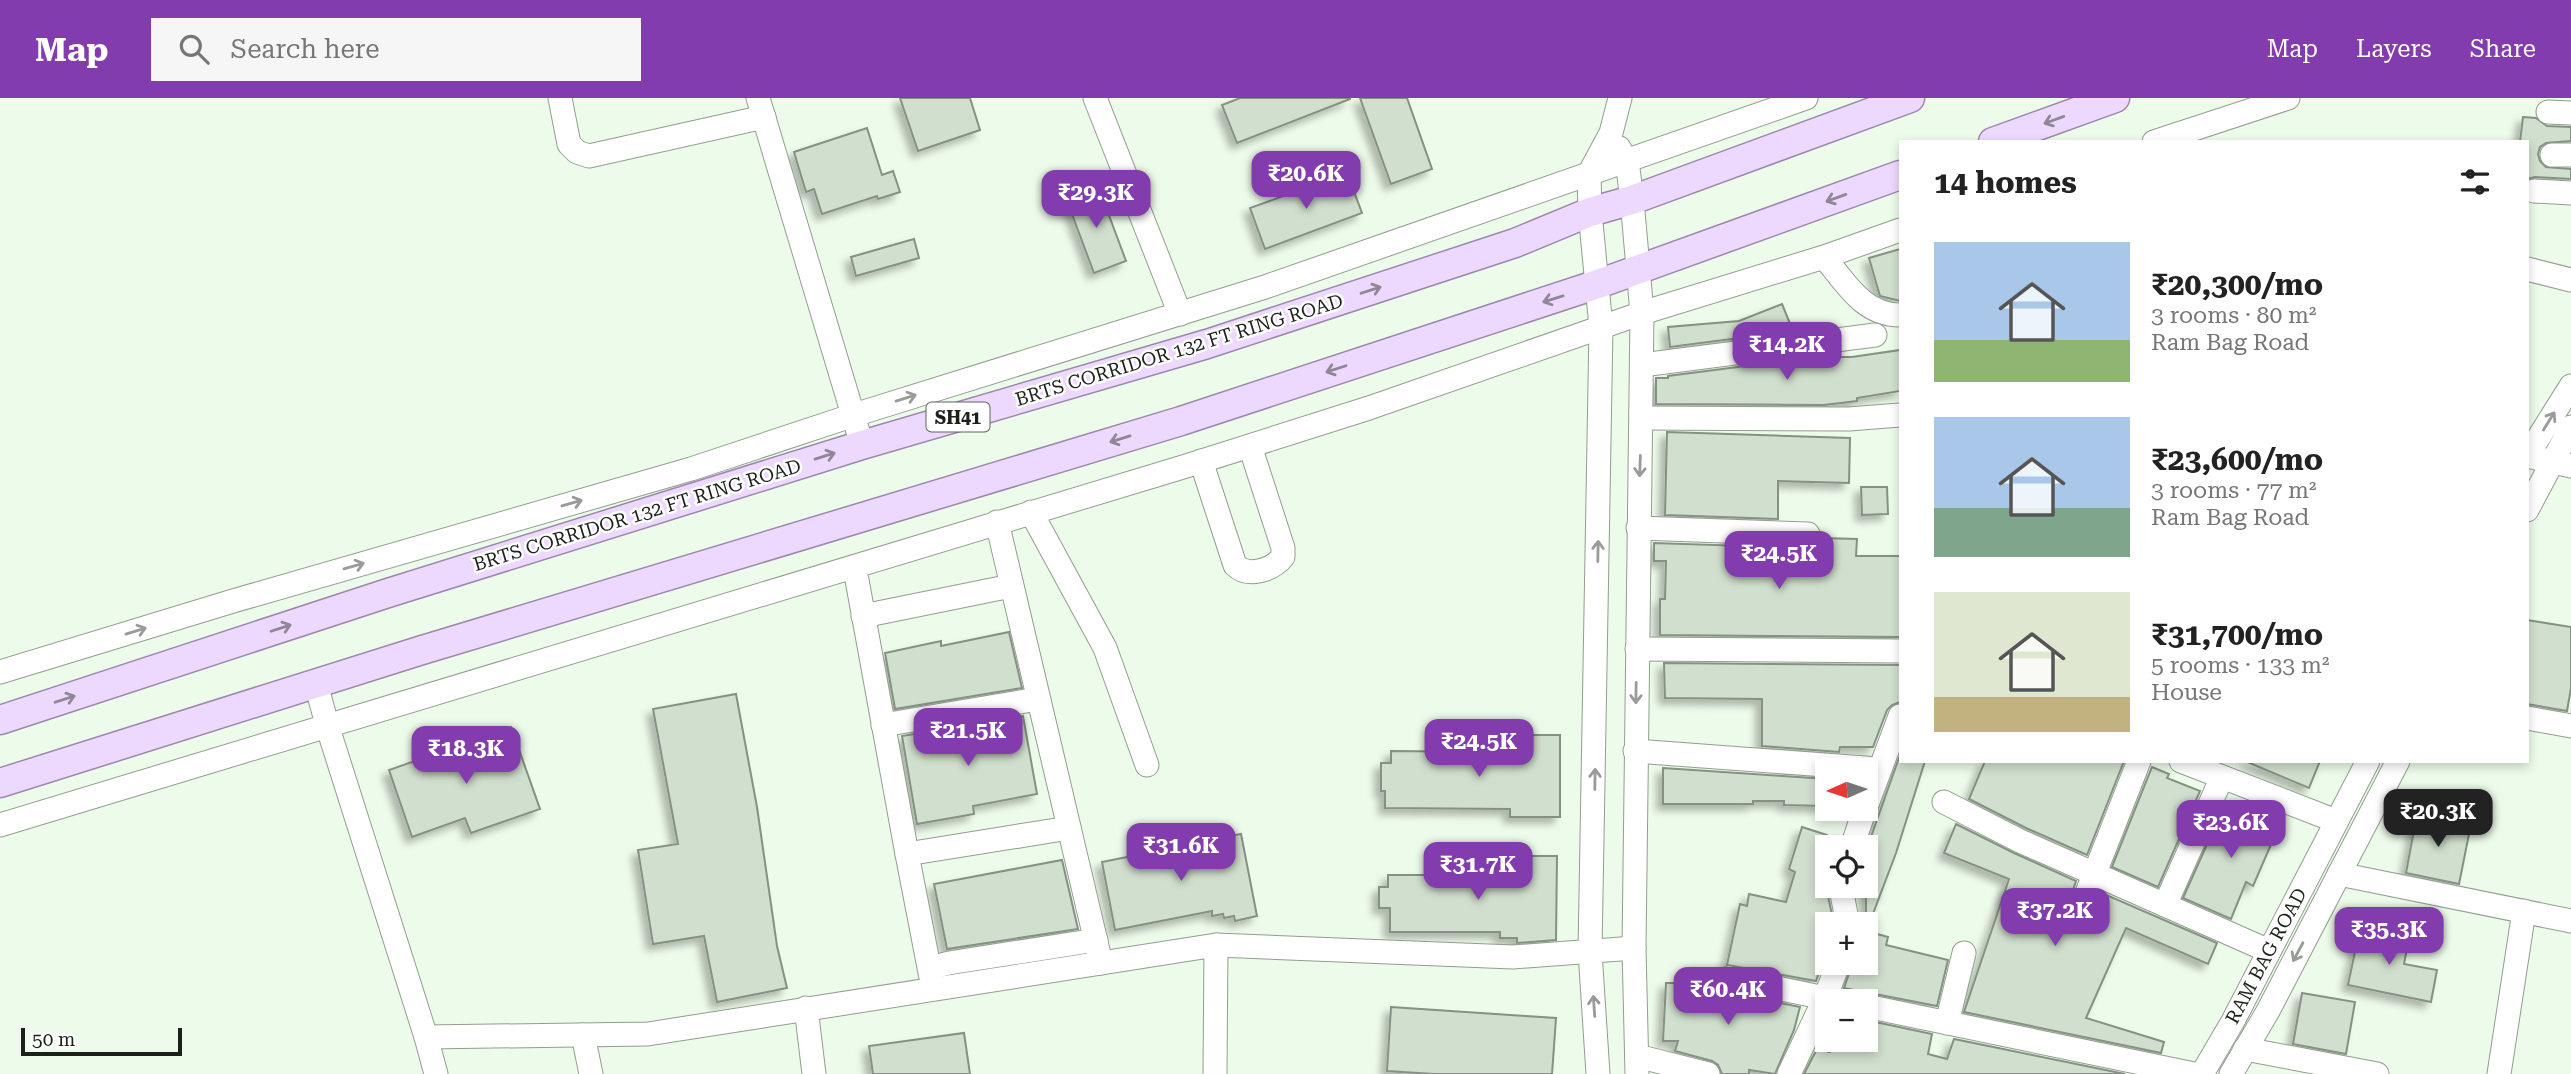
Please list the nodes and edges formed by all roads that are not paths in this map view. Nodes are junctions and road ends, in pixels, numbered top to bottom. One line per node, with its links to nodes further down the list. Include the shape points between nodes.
1 (560, 98): 8 (street, via 569,144 589,156)
2 (1096, 98): 26 (street)
3 (1620, 98): 9 (street)
4 (1806, 98): 12 (street)
5 (1910, 98): 17 (main road, BRTS CORRIDOR 132 FT RING ROAD / SH41)
6 (2115, 98): 10 (main road, one-way to 10)
7 (2288, 98): 11 (street)
8 (761, 107): 32 (street)
9 (1611, 133): 12 (street); 13 (street)
10 (1999, 140)
11 (2160, 140)
12 (1627, 161): 13 (street); 17 (street)
13 (1589, 174): 18 (street); 26 (street)
14 (1899, 175): 21 (main road, one-way to 21)
15 (2534, 191): 16 (street)
16 (2571, 193)
17 (1632, 200): 18 (main road, BRTS CORRIDOR 132 FT RING ROAD / SH41); 21 (street)
18 (1590, 212): 24 (street); 36 (main road, BRTS CORRIDOR 132 FT RING ROAD / SH41, one-way to 18, via 1207,344 1515,243)
19 (1899, 230): 20 (street)
20 (1824, 257): 25 (street); 27 (street, via 1867,307)
21 (1637, 269): 24 (main road); 25 (street)
22 (2529, 270): 23 (street)
23 (2571, 280)
24 (1598, 284): 28 (street); 53 (main road, one-way to 53, via 1167,425)
25 (1642, 313): 28 (street); 30 (street)
26 (1180, 314): 32 (street, one-way to 26)
27 (1899, 315)
28 (1601, 327): 37 (street); 86 (street, one-way to 28)
29 (1875, 335): 30 (street)
30 (1642, 366): 34 (street)
31 (2571, 386): 38 (street, one-way to 31)
32 (854, 415): 36 (street); 52 (street, one-way to 32, via 691,469)
33 (1899, 415): 34 (street)
34 (1642, 418): 45 (street, one-way to 45)
35 (2571, 427): 41 (street)
36 (862, 445): 57 (main road, BRTS CORRIDOR 132 FT RING ROAD / SH41, one-way to 36)
37 (1250, 446): 40 (street); 40 (street, via 1283,548 1278,563 1250,573 1235,565)
38 (2529, 453)
39 (2529, 456): 41 (street)
40 (1201, 461): 43 (street)
41 (2561, 464): 42 (street)
42 (2529, 507)
43 (1031, 512): 44 (street); 67 (street, via 1105,648)
44 (997, 522): 48 (street); 60 (street)
45 (1638, 528): 46 (street); 50 (street)
46 (1808, 534)
47 (857, 580): 49 (street)
48 (1011, 586): 49 (street); 54 (street)
49 (863, 616): 58 (street)
50 (1637, 649): 51 (street); 61 (street, one-way to 61)
51 (1899, 651)
52 (0, 672)
53 (316, 684): 60 (street); 70 (main road)
54 (1038, 699): 58 (street); 74 (street)
55 (1899, 718): 68 (street)
56 (2529, 718): 59 (street)
57 (0, 720)
58 (883, 725): 75 (street)
59 (2571, 726)
60 (328, 728): 73 (street); 97 (street)
61 (1635, 751): 66 (street); 84 (street)
62 (2138, 763): 76 (street)
63 (2186, 763): 69 (street)
64 (2367, 763): 72 (street, RAM BAG ROAD)
65 (2397, 763): 77 (street, RAM BAG ROAD)
66 (1815, 764)
67 (1147, 765)
68 (1878, 769)
69 (2222, 777): 72 (street); 78 (street)
70 (0, 783)
71 (1944, 802): 76 (street)
72 (2336, 821): 85 (street, RAM BAG ROAD)
73 (0, 825)
74 (1069, 828): 75 (street); 82 (street)
75 (907, 854): 89 (street)
76 (2096, 874): 78 (street); 80 (street)
77 (2339, 874): 79 (street); 98 (street, RAM BAG ROAD, one-way to 98)
78 (2165, 905): 85 (street)
79 (2524, 911): 81 (street); 112 (street)
80 (2079, 913)
81 (2571, 920)
82 (1096, 940): 88 (street); 89 (street, via 949,963)
83 (1216, 945): 86 (street, via 1513,957); 88 (street); 104 (street)
84 (1634, 948): 86 (street); 99 (street)
85 (2269, 951): 109 (street, RAM BAG ROAD)
86 (1590, 952): 105 (street, one-way to 86)
87 (1964, 953): 94 (street)
88 (1101, 963): 89 (street)
89 (932, 978): 92 (street)
90 (1729, 978): 91 (street)
91 (1815, 996)
92 (806, 1008): 96 (street, via 648,1034); 103 (street)
93 (1878, 1009): 94 (street)
94 (1947, 1023): 108 (street)
95 (1815, 1030): 107 (street)
96 (583, 1035): 97 (street); 102 (street)
97 (426, 1037): 101 (street)
98 (2245, 1049): 100 (street); 110 (street, RAM BAG ROAD)
99 (1637, 1065): 106 (street)
100 (2341, 1071): 111 (street)
101 (436, 1074)
102 (590, 1074)
103 (814, 1074)
104 (1214, 1074)
105 (1598, 1074)
106 (1709, 1074)
107 (1789, 1074)
108 (2194, 1074)
109 (2202, 1074)
110 (2231, 1074)
111 (2376, 1074)
112 (2499, 1074)

